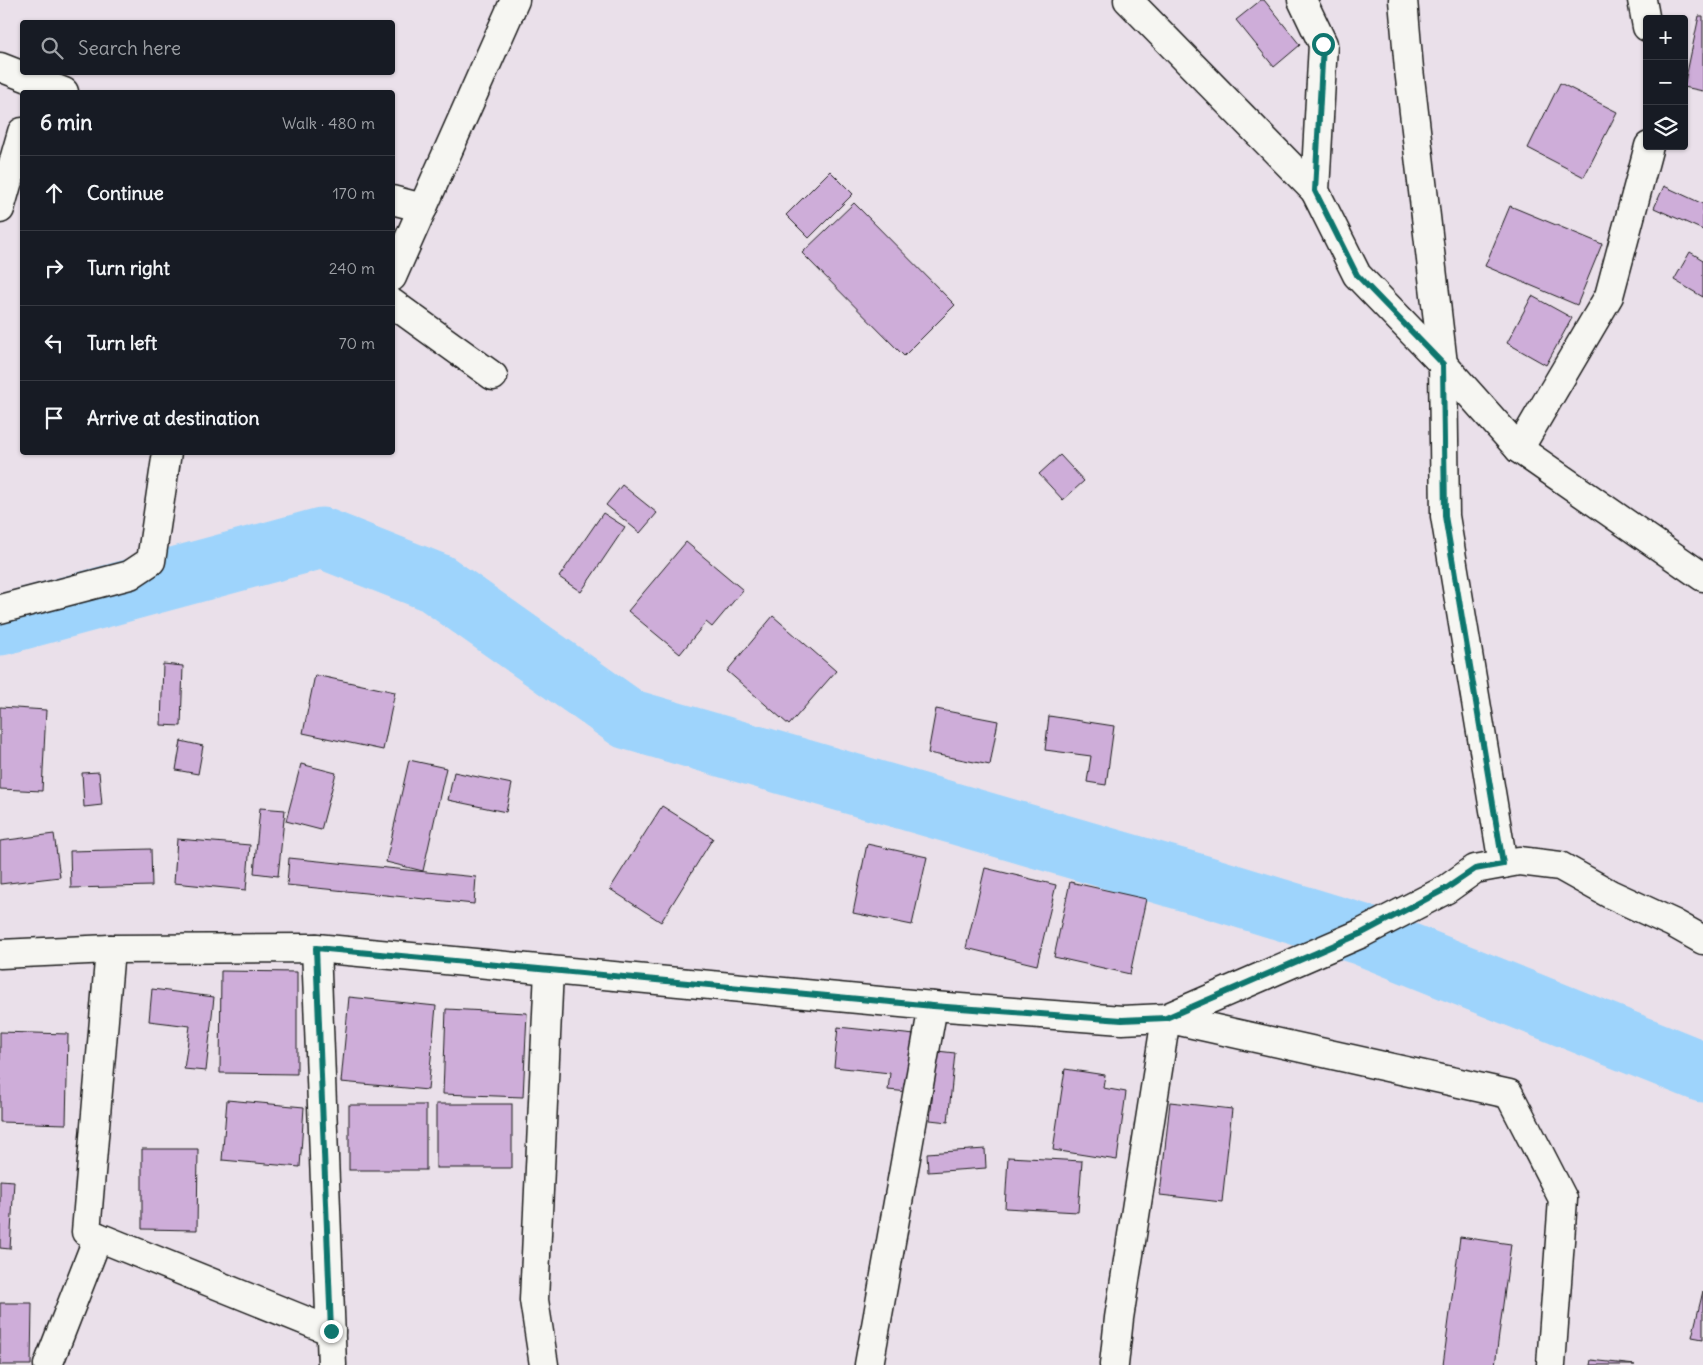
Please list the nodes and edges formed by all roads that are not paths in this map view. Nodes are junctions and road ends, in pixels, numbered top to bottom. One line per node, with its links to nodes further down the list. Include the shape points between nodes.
1 (515, 0): 14 (street)
2 (1128, 0): 12 (street)
3 (1302, 0): 12 (street, via 1323,44)
4 (1403, 0): 18 (street)
5 (1642, 0): 6 (street)
6 (1645, 15)
7 (0, 67): 8 (street)
8 (33, 86): 9 (street)
9 (54, 90)
10 (20, 139): 15 (street)
11 (1648, 150): 20 (street, via 1610,296)
12 (1315, 191): 18 (street, via 1357,275)
13 (395, 201): 14 (street)
14 (423, 208): 16 (street)
15 (0, 209)
16 (395, 270)
17 (395, 305): 19 (street)
18 (1443, 364): 20 (street); 24 (street, via 1445,516)
19 (493, 376)
20 (1519, 449): 22 (street)
21 (167, 455): 23 (street, via 152,561 130,575)
22 (1703, 577)
23 (0, 609)
24 (1503, 864): 25 (street, via 1519,861 1560,866); 31 (street, via 1475,869 1447,888 1360,934)
25 (1703, 940)
26 (316, 948): 27 (street); 29 (street); 33 (street)
27 (110, 950): 28 (street); 32 (street, via 86,1232)
28 (0, 954)
29 (549, 970): 30 (street); 36 (street, via 534,1300)
30 (933, 1006): 31 (street, via 1122,1020); 37 (street)
31 (1166, 1018): 38 (street); 39 (street, via 1509,1094 1563,1199)
32 (98, 1237): 33 (street); 34 (street)
33 (331, 1331): 35 (street)
34 (48, 1365)
35 (332, 1365)
36 (544, 1365)
37 (868, 1365)
38 (1114, 1365)
39 (1551, 1365)

